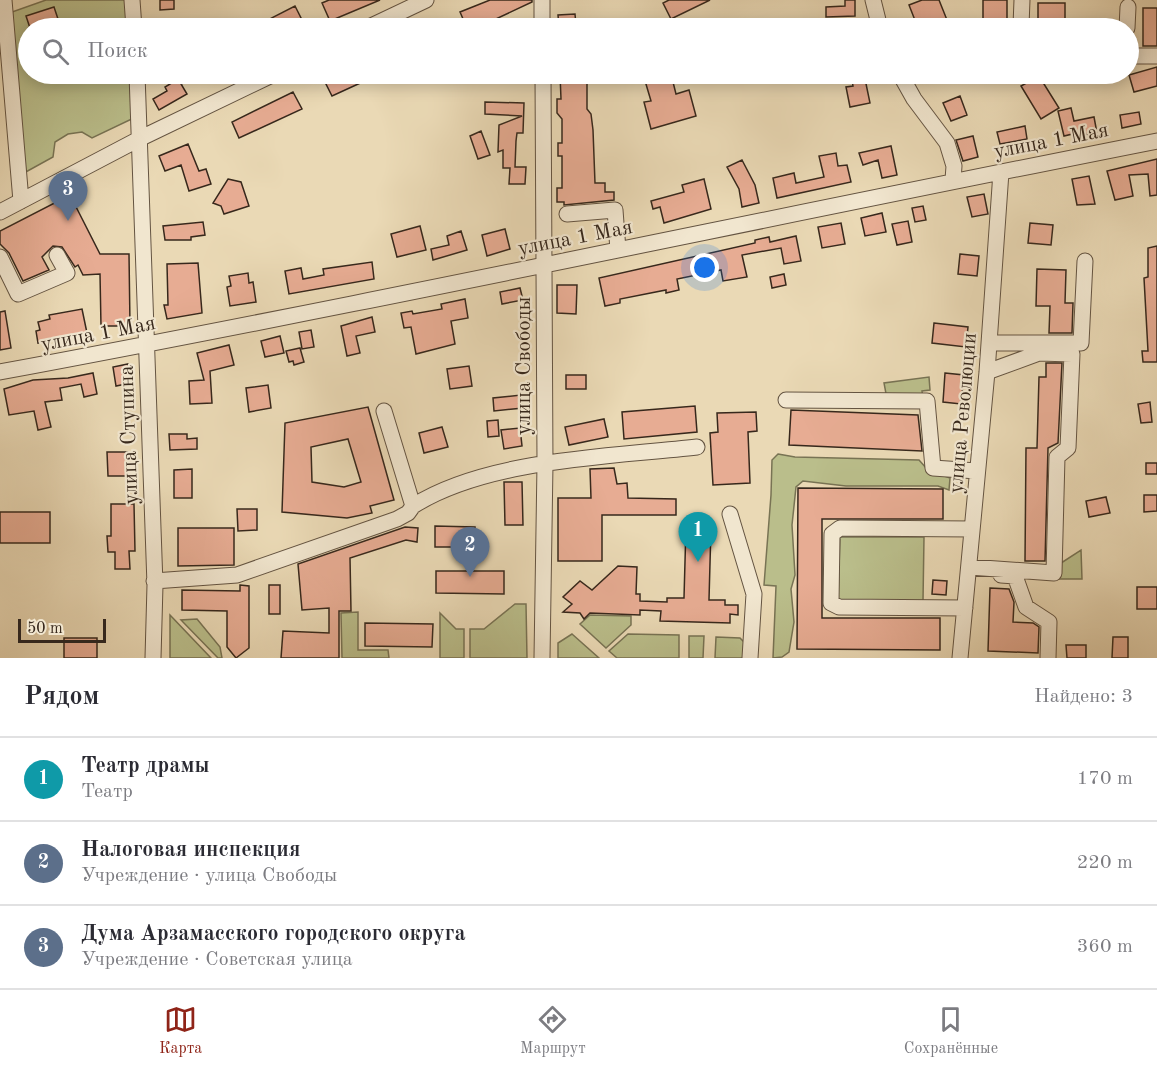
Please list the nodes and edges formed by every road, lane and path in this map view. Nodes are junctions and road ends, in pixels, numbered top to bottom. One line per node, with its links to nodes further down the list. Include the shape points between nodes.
1 (4, 0): 24 (street)
2 (132, 0): 8 (street)
3 (426, 0): 9 (street)
4 (542, 0): 10 (street)
5 (873, 0): 11 (street)
6 (1022, 0): 12 (street)
7 (1128, 8): 13 (street)
8 (133, 18)
9 (388, 18)
10 (542, 18)
11 (878, 18)
12 (1022, 18)
13 (1128, 18)
14 (1139, 56): 15 (street)
15 (1157, 56)
16 (138, 84): 20 (street, улица Ступина)
17 (253, 84): 20 (street)
18 (543, 84): 31 (street, улица Свободы)
19 (906, 84): 23 (street, via 947,143)
20 (141, 138): 24 (street); 33 (street, улица Ступина)
21 (1157, 141): 22 (street, улица 1 Мая)
22 (1002, 172): 23 (street, улица 1 Мая); 32 (street, улица Революции)
23 (954, 180): 27 (street, улица 1 Мая)
24 (21, 201): 25 (street)
25 (0, 212)
26 (567, 214): 27 (street, via 615,210)
27 (618, 250): 31 (street, улица 1 Мая)
28 (57, 255): 29 (street, via 67,273 18,294)
29 (0, 257)
30 (1085, 261): 32 (street, via 1081,343)
31 (543, 265): 33 (street, улица 1 Мая); 39 (street, улица Свободы)
32 (989, 343): 35 (street, улица Революции)
33 (145, 345): 34 (street, улица 1 Мая); 45 (street, улица Ступина)
34 (0, 372)
35 (987, 372): 40 (street, улица Революции); 44 (street, via 1039,353 1072,354 1068,448 1057,457 1054,573)
36 (786, 400): 40 (street, via 927,401 933,468)
37 (384, 411): 41 (street)
38 (697, 447): 39 (street)
39 (545, 464): 41 (street, via 452,484); 48 (street, улица Свободы)
40 (977, 471): 43 (street, улица Революции)
41 (413, 506): 45 (street, via 397,519 237,575)
42 (730, 514): 49 (street, via 754,594)
43 (972, 529): 44 (street, улица Революции); 46 (street, via 840,528 832,534 831,603 840,608)
44 (968, 570): 46 (street, улица Революции); 51 (street, via 1015,576 1026,606 1049,622)
45 (154, 581): 47 (street, улица Ступина)
46 (965, 608): 50 (street, улица Революции)
47 (153, 658)
48 (542, 658)
49 (750, 658)
50 (960, 658)
51 (1048, 658)

